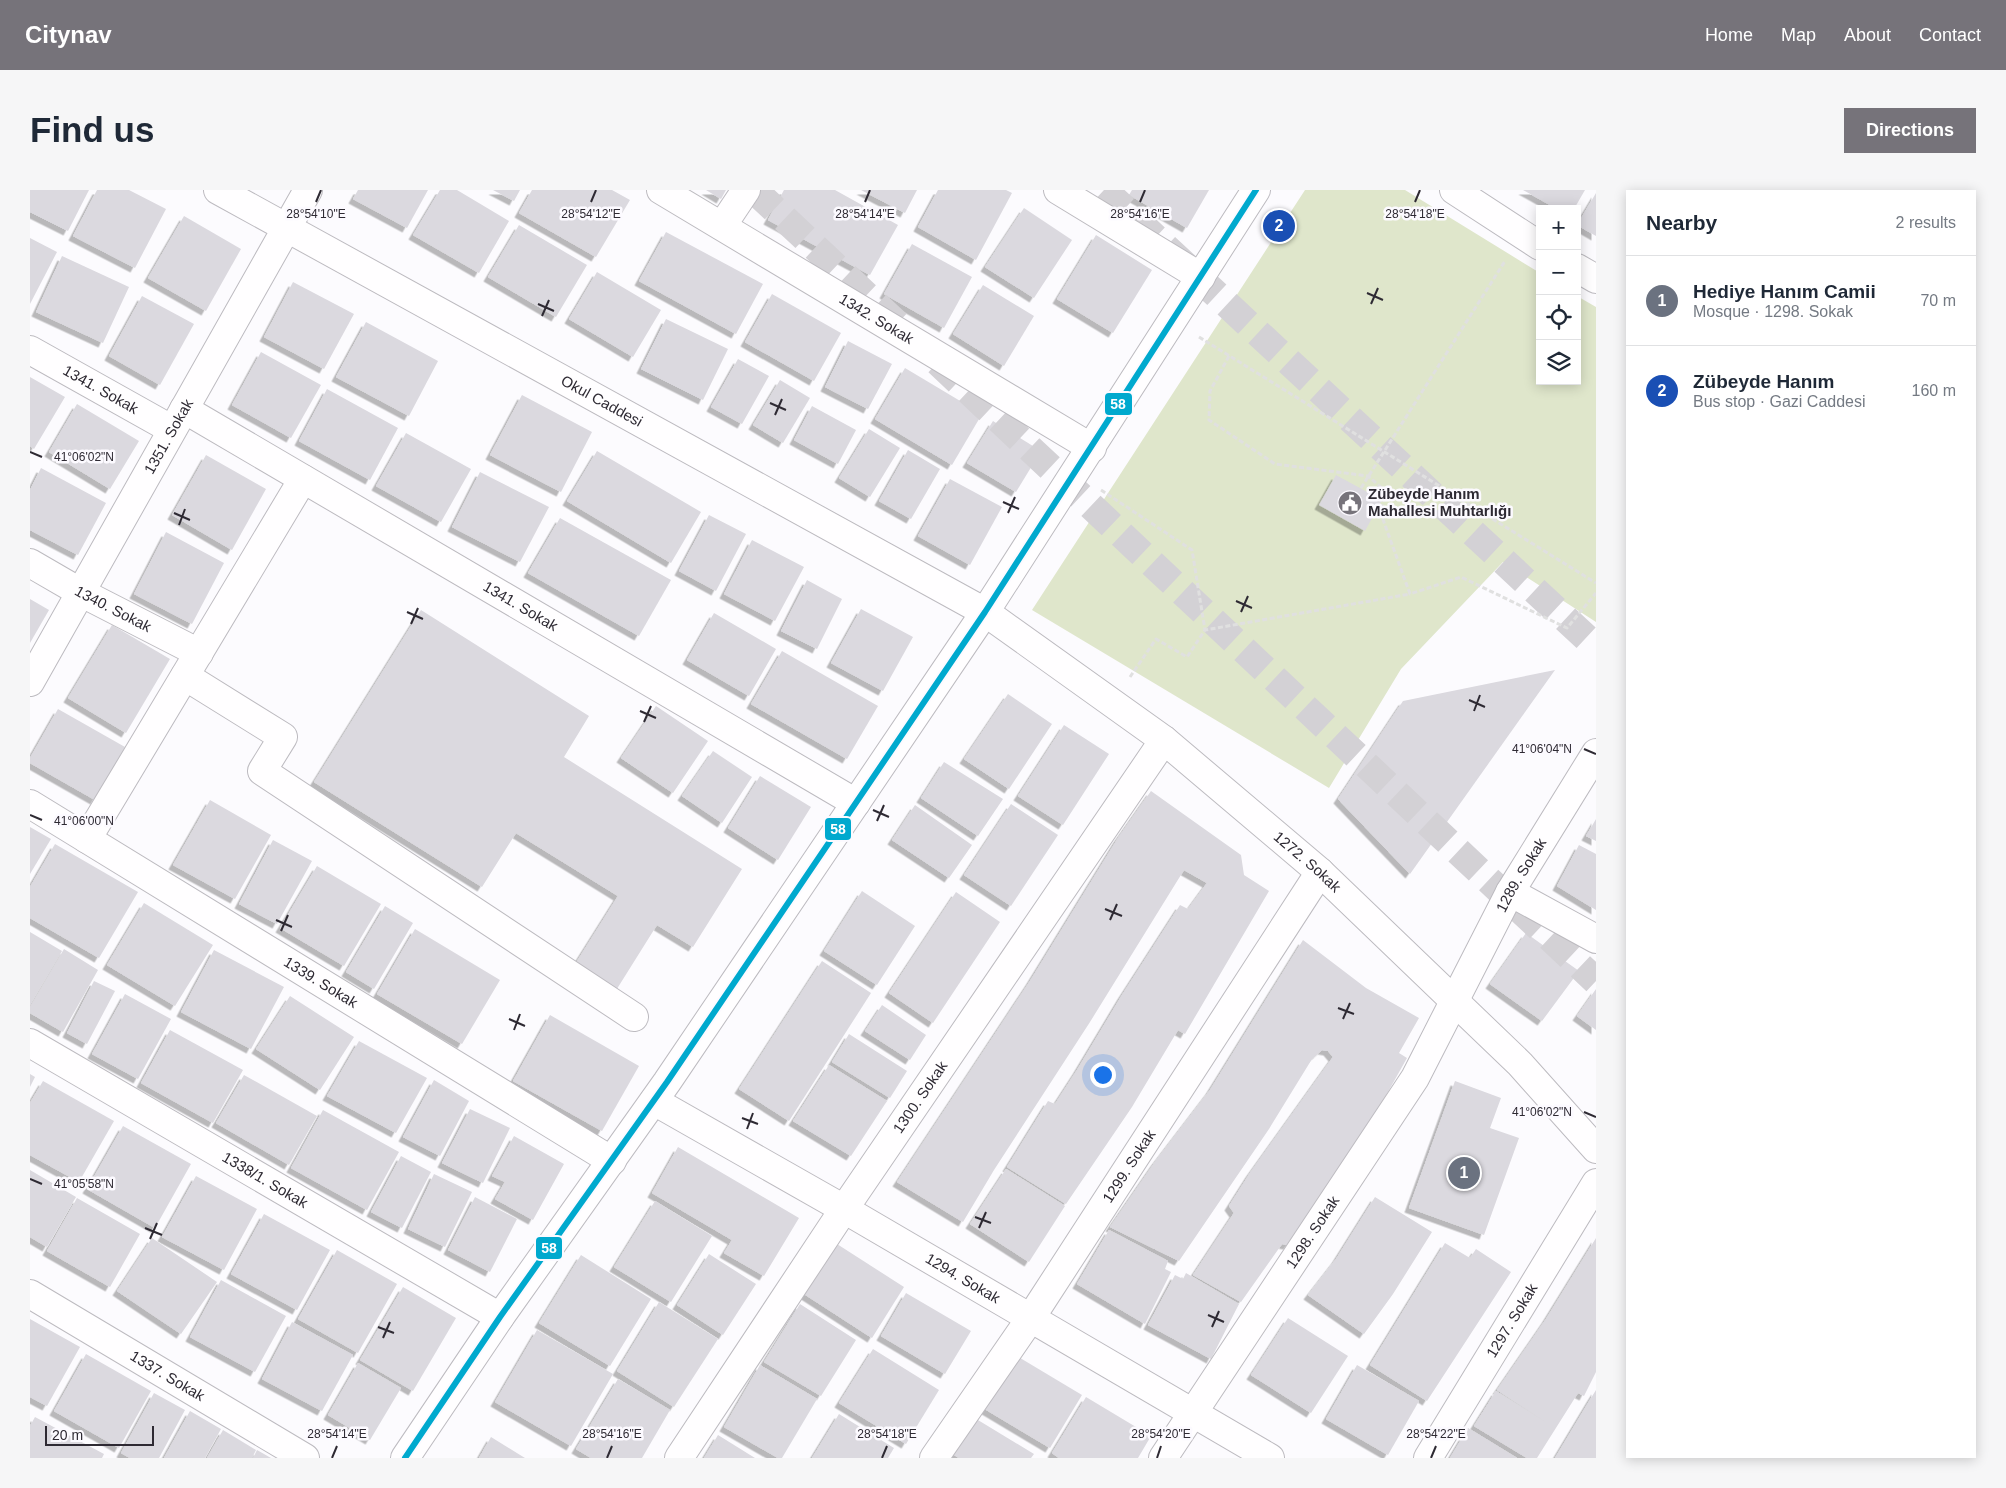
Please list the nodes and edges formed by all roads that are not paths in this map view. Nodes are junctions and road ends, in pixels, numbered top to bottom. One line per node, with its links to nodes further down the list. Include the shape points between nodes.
1 (218, 190): 9 (street, Okul Caddesi)
2 (308, 190): 9 (street, 1351. Sokak)
3 (661, 190): 8 (street, 1342. Sokak)
4 (746, 190): 8 (street)
5 (1058, 190): 12 (street)
6 (1256, 190): 12 (street)
7 (1454, 190): 10 (street)
8 (722, 226): 16 (street, 1342. Sokak)
9 (286, 228): 15 (street, 1351. Sokak); 20 (street, Okul Caddesi)
10 (1531, 240)
11 (1581, 270): 13 (street)
12 (1201, 277): 16 (street)
13 (1596, 279)
14 (30, 350): 15 (street, 1341. Sokak)
15 (177, 419): 17 (street, 1341. Sokak); 19 (street, 1351. Sokak)
16 (1092, 448): 20 (street)
17 (303, 479): 21 (street); 26 (street, 1341. Sokak)
18 (30, 563): 19 (street, 1340. Sokak)
19 (80, 592): 21 (street, 1340. Sokak); 23 (street, 1351. Sokak)
20 (986, 612): 24 (street, 1272. Sokak); 26 (street)
21 (198, 653): 22 (street)
22 (185, 676): 28 (street); 33 (street, via 283,737 262,771)
23 (30, 682)
24 (1164, 740): 29 (street, 1272. Sokak); 39 (street, 1300. Sokak)
25 (1596, 753): 30 (street, 1289. Sokak)
26 (856, 803): 35 (street)
27 (30, 804): 28 (street, 1339. Sokak)
28 (87, 839): 37 (street, 1339. Sokak)
29 (1320, 872): 32 (street, 1272. Sokak); 42 (street, 1299. Sokak)
30 (1510, 892): 31 (street); 32 (street, 1289. Sokak)
31 (1596, 938)
32 (1453, 1000): 36 (street, 1272. Sokak, via 1520,1064); 43 (street, 1298. Sokak, via 1415,1078)
33 (634, 1017)
34 (30, 1043): 41 (street, 1338/1. Sokak)
35 (654, 1101): 37 (street); 39 (street, 1294. Sokak)
36 (1596, 1149)
37 (612, 1161): 41 (street)
38 (1596, 1182): 50 (street, 1297. Sokak)
39 (844, 1209): 42 (street, 1294. Sokak); 46 (street, 1300. Sokak)
40 (30, 1294): 44 (street, 1337. Sokak)
41 (500, 1317): 45 (street)
42 (1030, 1319): 43 (street, 1294. Sokak); 47 (street, 1299. Sokak)
43 (1192, 1414): 48 (street, 1298. Sokak); 49 (street, 1294. Sokak)
44 (305, 1458)
45 (405, 1458)
46 (679, 1458)
47 (934, 1458)
48 (1163, 1458)
49 (1270, 1458)
50 (1428, 1458)

